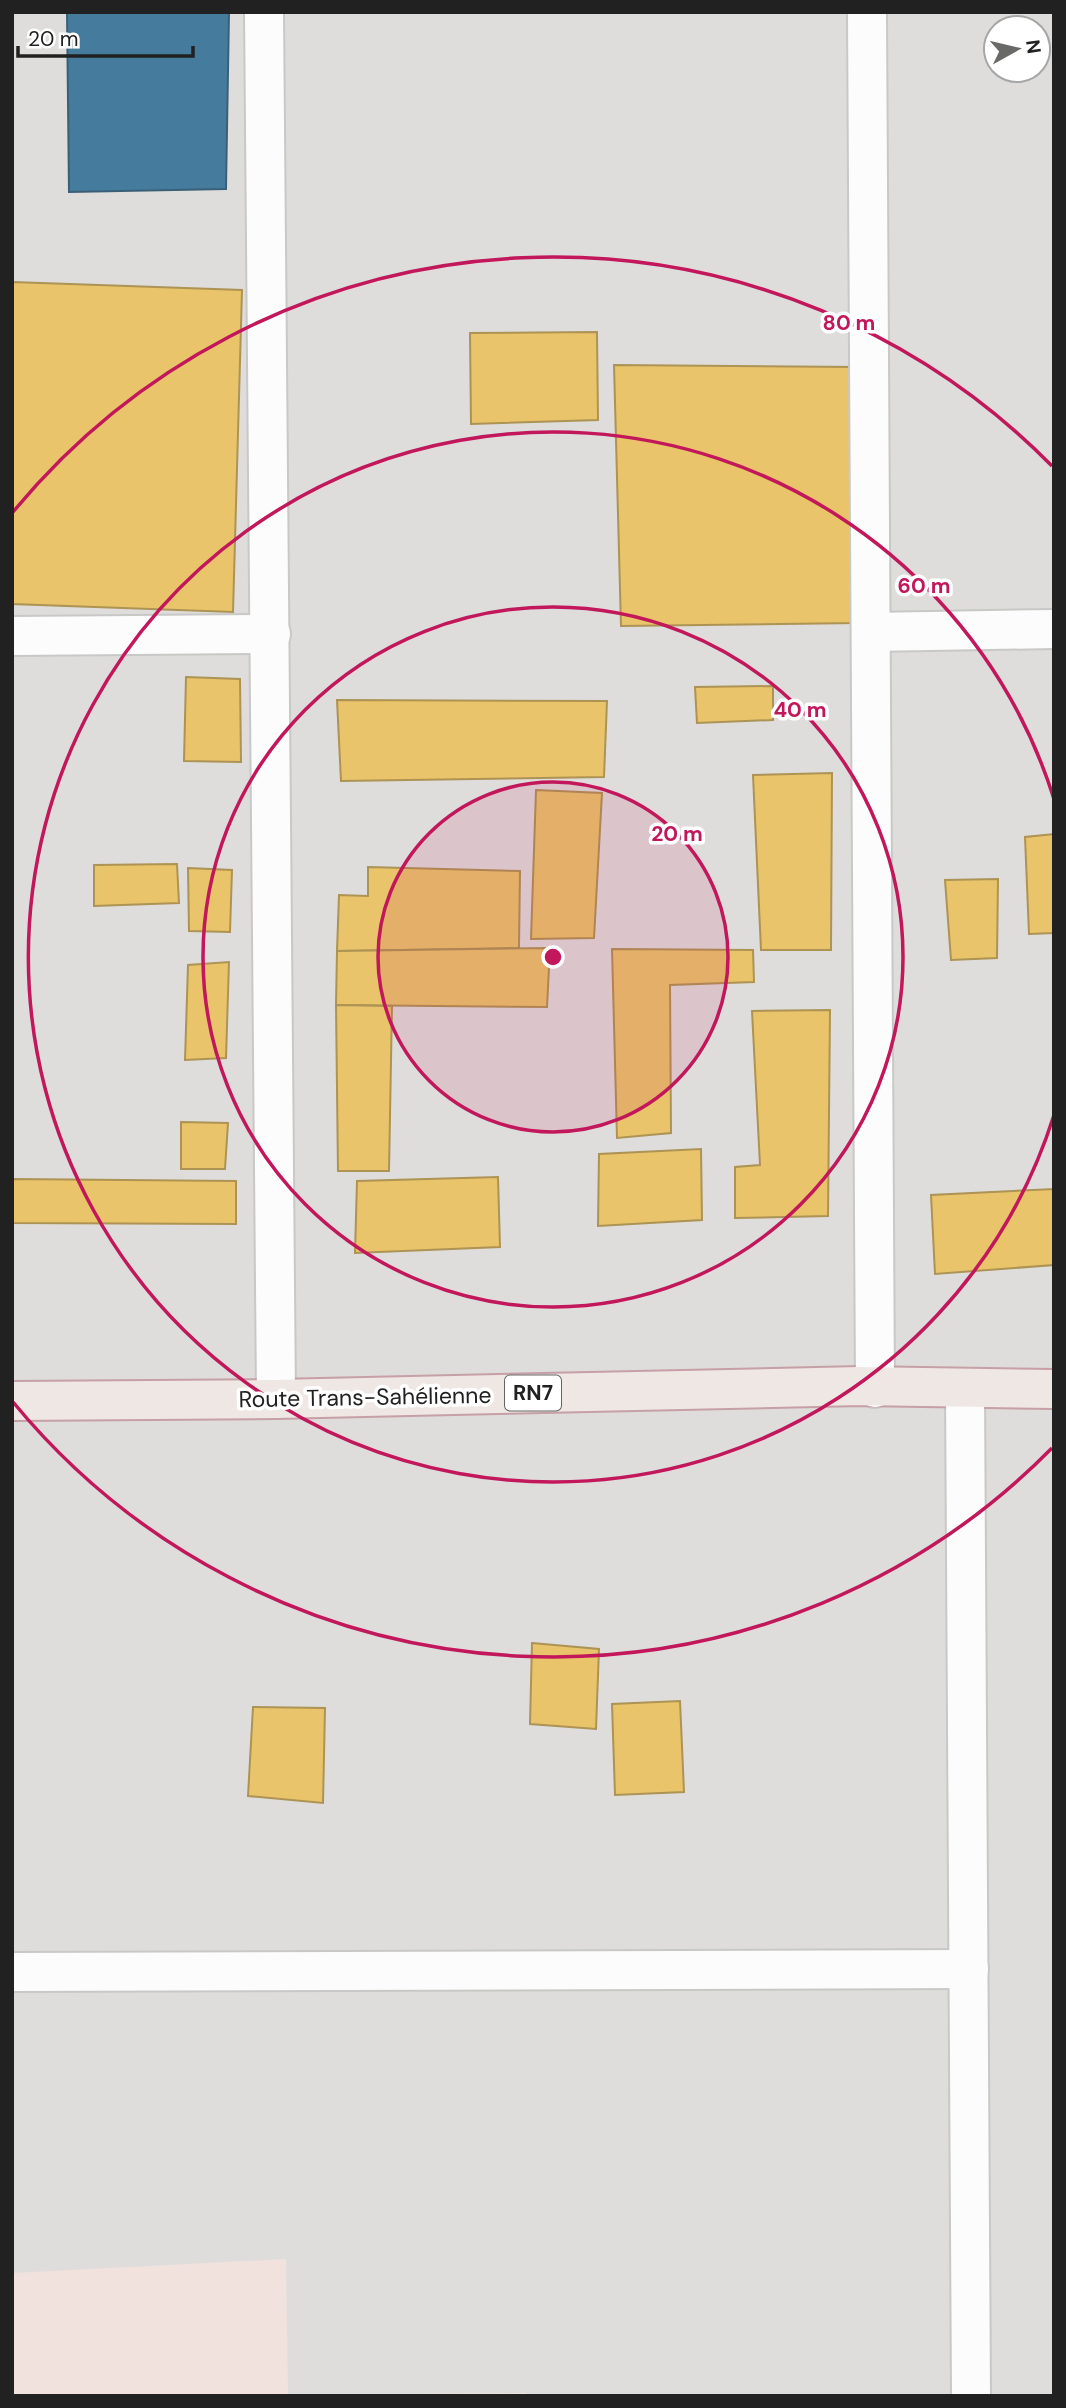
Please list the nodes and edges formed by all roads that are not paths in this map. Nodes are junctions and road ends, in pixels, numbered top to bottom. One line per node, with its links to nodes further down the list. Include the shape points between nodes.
1 (264, 12): 5 (street)
2 (867, 12): 4 (street)
3 (1054, 629): 4 (street)
4 (871, 632): 7 (street)
5 (271, 634): 6 (street); 10 (street)
6 (12, 636)
7 (875, 1388): 8 (highway, Route Trans-Sahélienne / RN7); 10 (highway, Route Trans-Sahélienne / RN7)
8 (965, 1389): 9 (highway, Route Trans-Sahélienne / RN7); 12 (street)
9 (1054, 1389)
10 (276, 1399): 11 (highway, Route Trans-Sahélienne / RN7)
11 (12, 1401)
12 (969, 1969): 13 (street); 14 (street)
13 (12, 1972)
14 (971, 2396)

